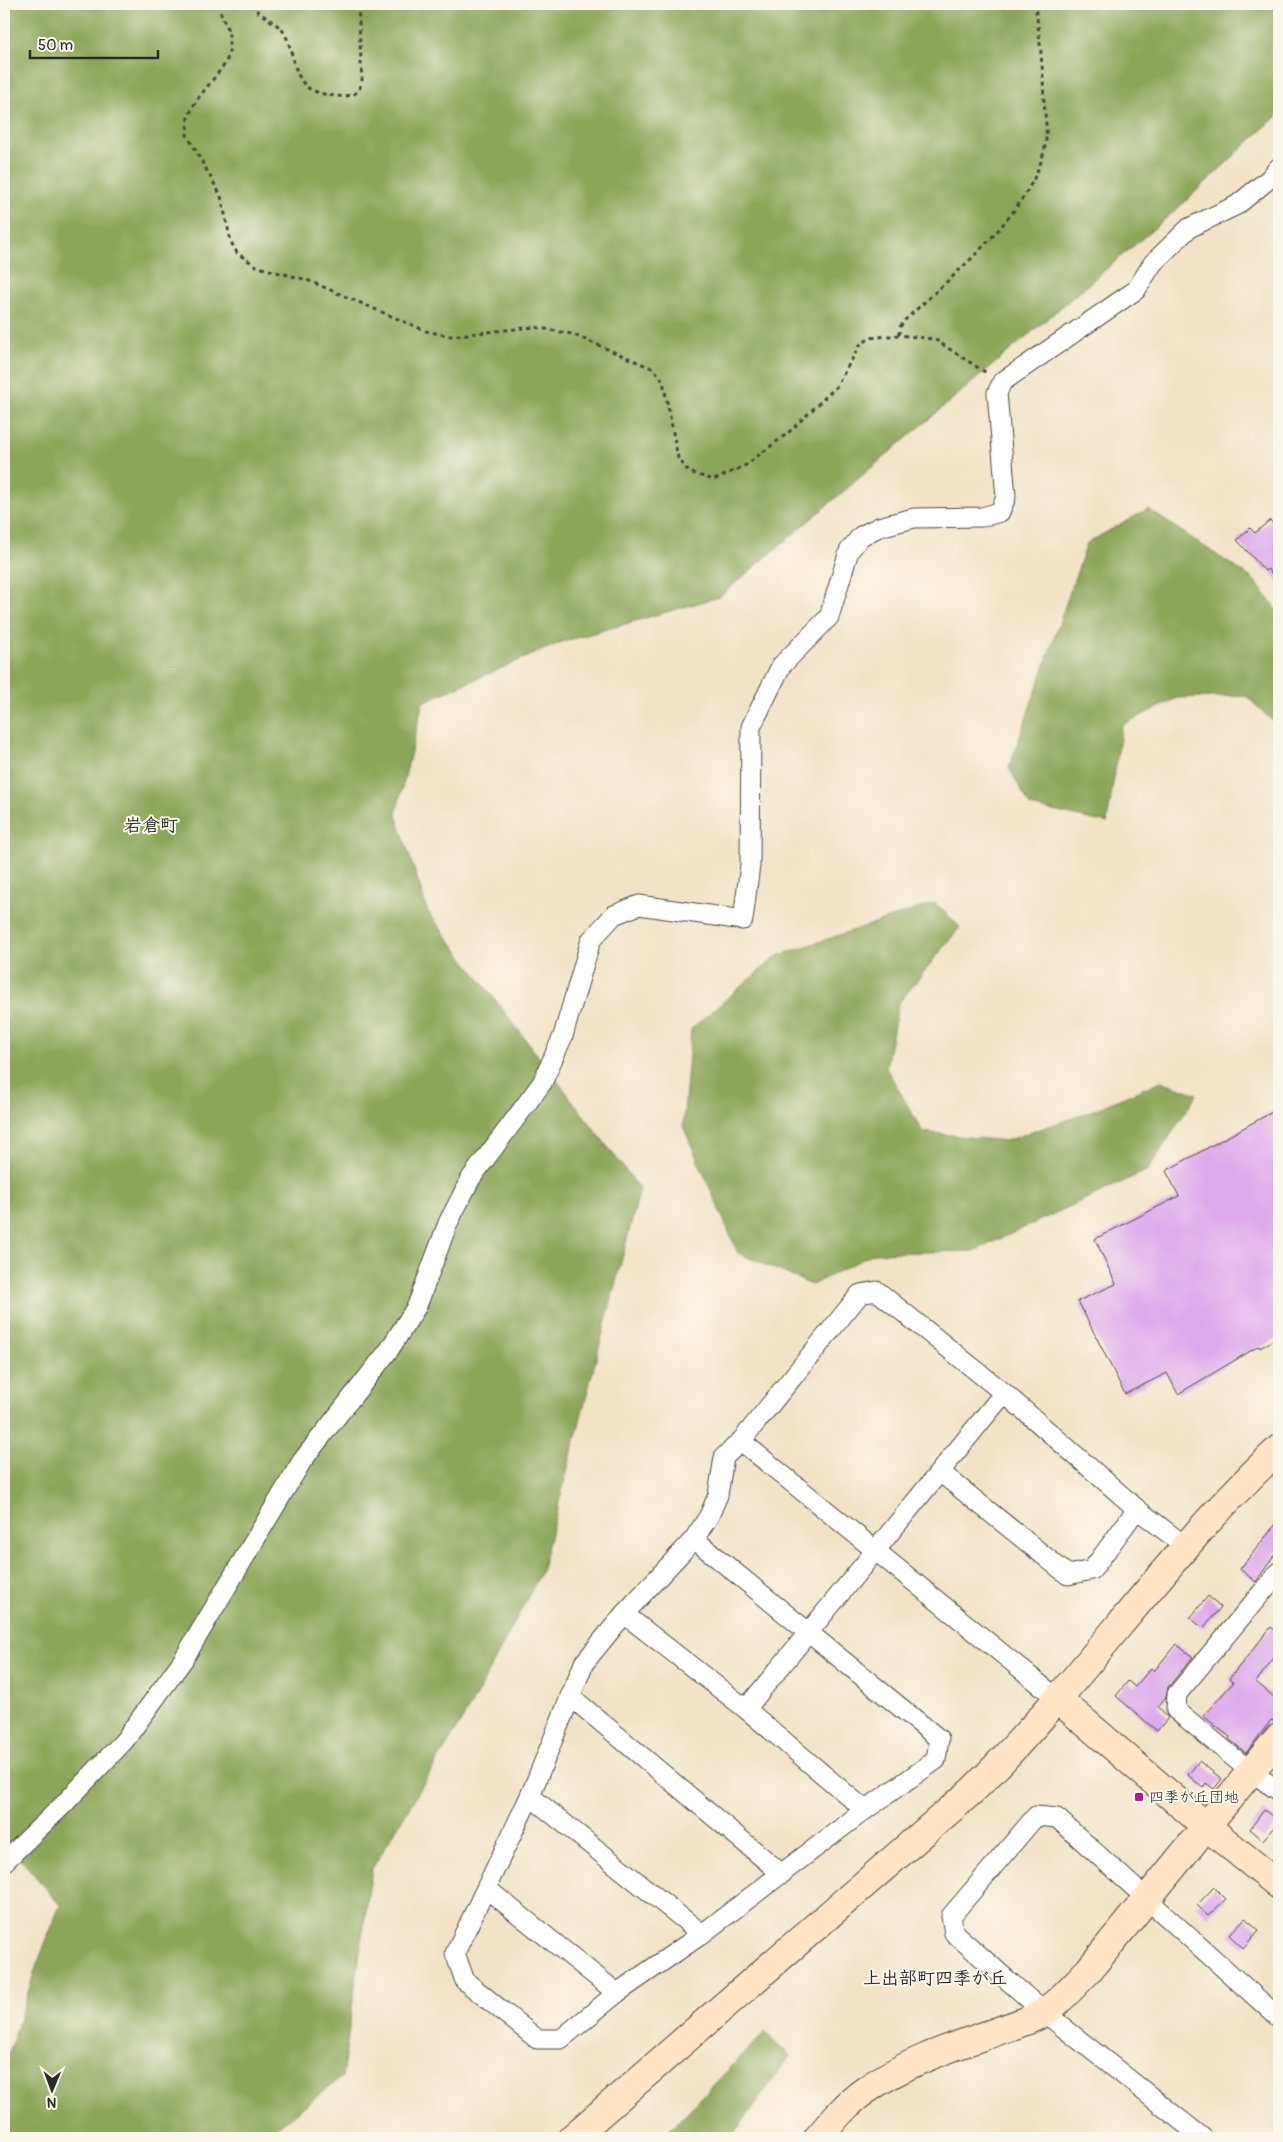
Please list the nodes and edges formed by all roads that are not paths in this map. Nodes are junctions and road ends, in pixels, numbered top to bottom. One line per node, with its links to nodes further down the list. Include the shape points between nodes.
1 (1279, 167): 22 (street, via 1269,180 1237,205 1189,228 1153,263 1136,290 1002,382 997,394 1006,497 1000,512 982,517 914,518 879,527 862,536 849,551 829,617 781,666 751,727 750,865 742,920 638,905 614,915 591,940 563,1036 542,1083 471,1178 448,1223 417,1306 394,1343 302,1461 183,1660 124,1741)
2 (1004, 1393): 3 (street, via 877,1291 860,1294); 5 (street); 6 (street)
3 (741, 1441): 7 (street, via 724,1457 718,1495); 9 (street)
4 (1279, 1449): 8 (street)
5 (940, 1472): 6 (street, via 1068,1576 1092,1570); 9 (street)
6 (1137, 1509): 8 (street)
7 (694, 1539): 11 (street); 12 (street)
8 (1185, 1546): 14 (street)
9 (875, 1550): 12 (street); 14 (street)
10 (1279, 1572): 17 (street, via 1177,1694 1176,1710)
11 (624, 1614): 13 (street, via 584,1663); 15 (street)
12 (808, 1634): 15 (street); 20 (street, via 939,1739 936,1760)
13 (570, 1696): 19 (street); 23 (street)
14 (1059, 1700): 21 (street); 31 (street, via 973,1790)
15 (746, 1709): 20 (street)
16 (1279, 1738): 17 (street)
17 (1250, 1772): 18 (street); 21 (street)
18 (1279, 1791)
19 (530, 1796): 25 (street); 27 (street)
20 (865, 1810): 23 (street)
21 (1206, 1826): 24 (street); 26 (street)
22 (4, 1862)
23 (782, 1874): 27 (street)
24 (1279, 1885)
25 (487, 1889): 28 (street); 28 (street, via 455,1954 465,1981 537,2039 562,2039)
26 (1147, 1899): 29 (street, via 1088,1971); 29 (street, via 1057,1818 1036,1816 951,1916 954,1933); 30 (street)
27 (702, 1934): 28 (street)
28 (617, 1993)
29 (1045, 2013): 32 (street, via 896,2072 852,2102); 33 (street)
30 (1279, 2018)
31 (572, 2138)
32 (818, 2138)
33 (1203, 2138)

